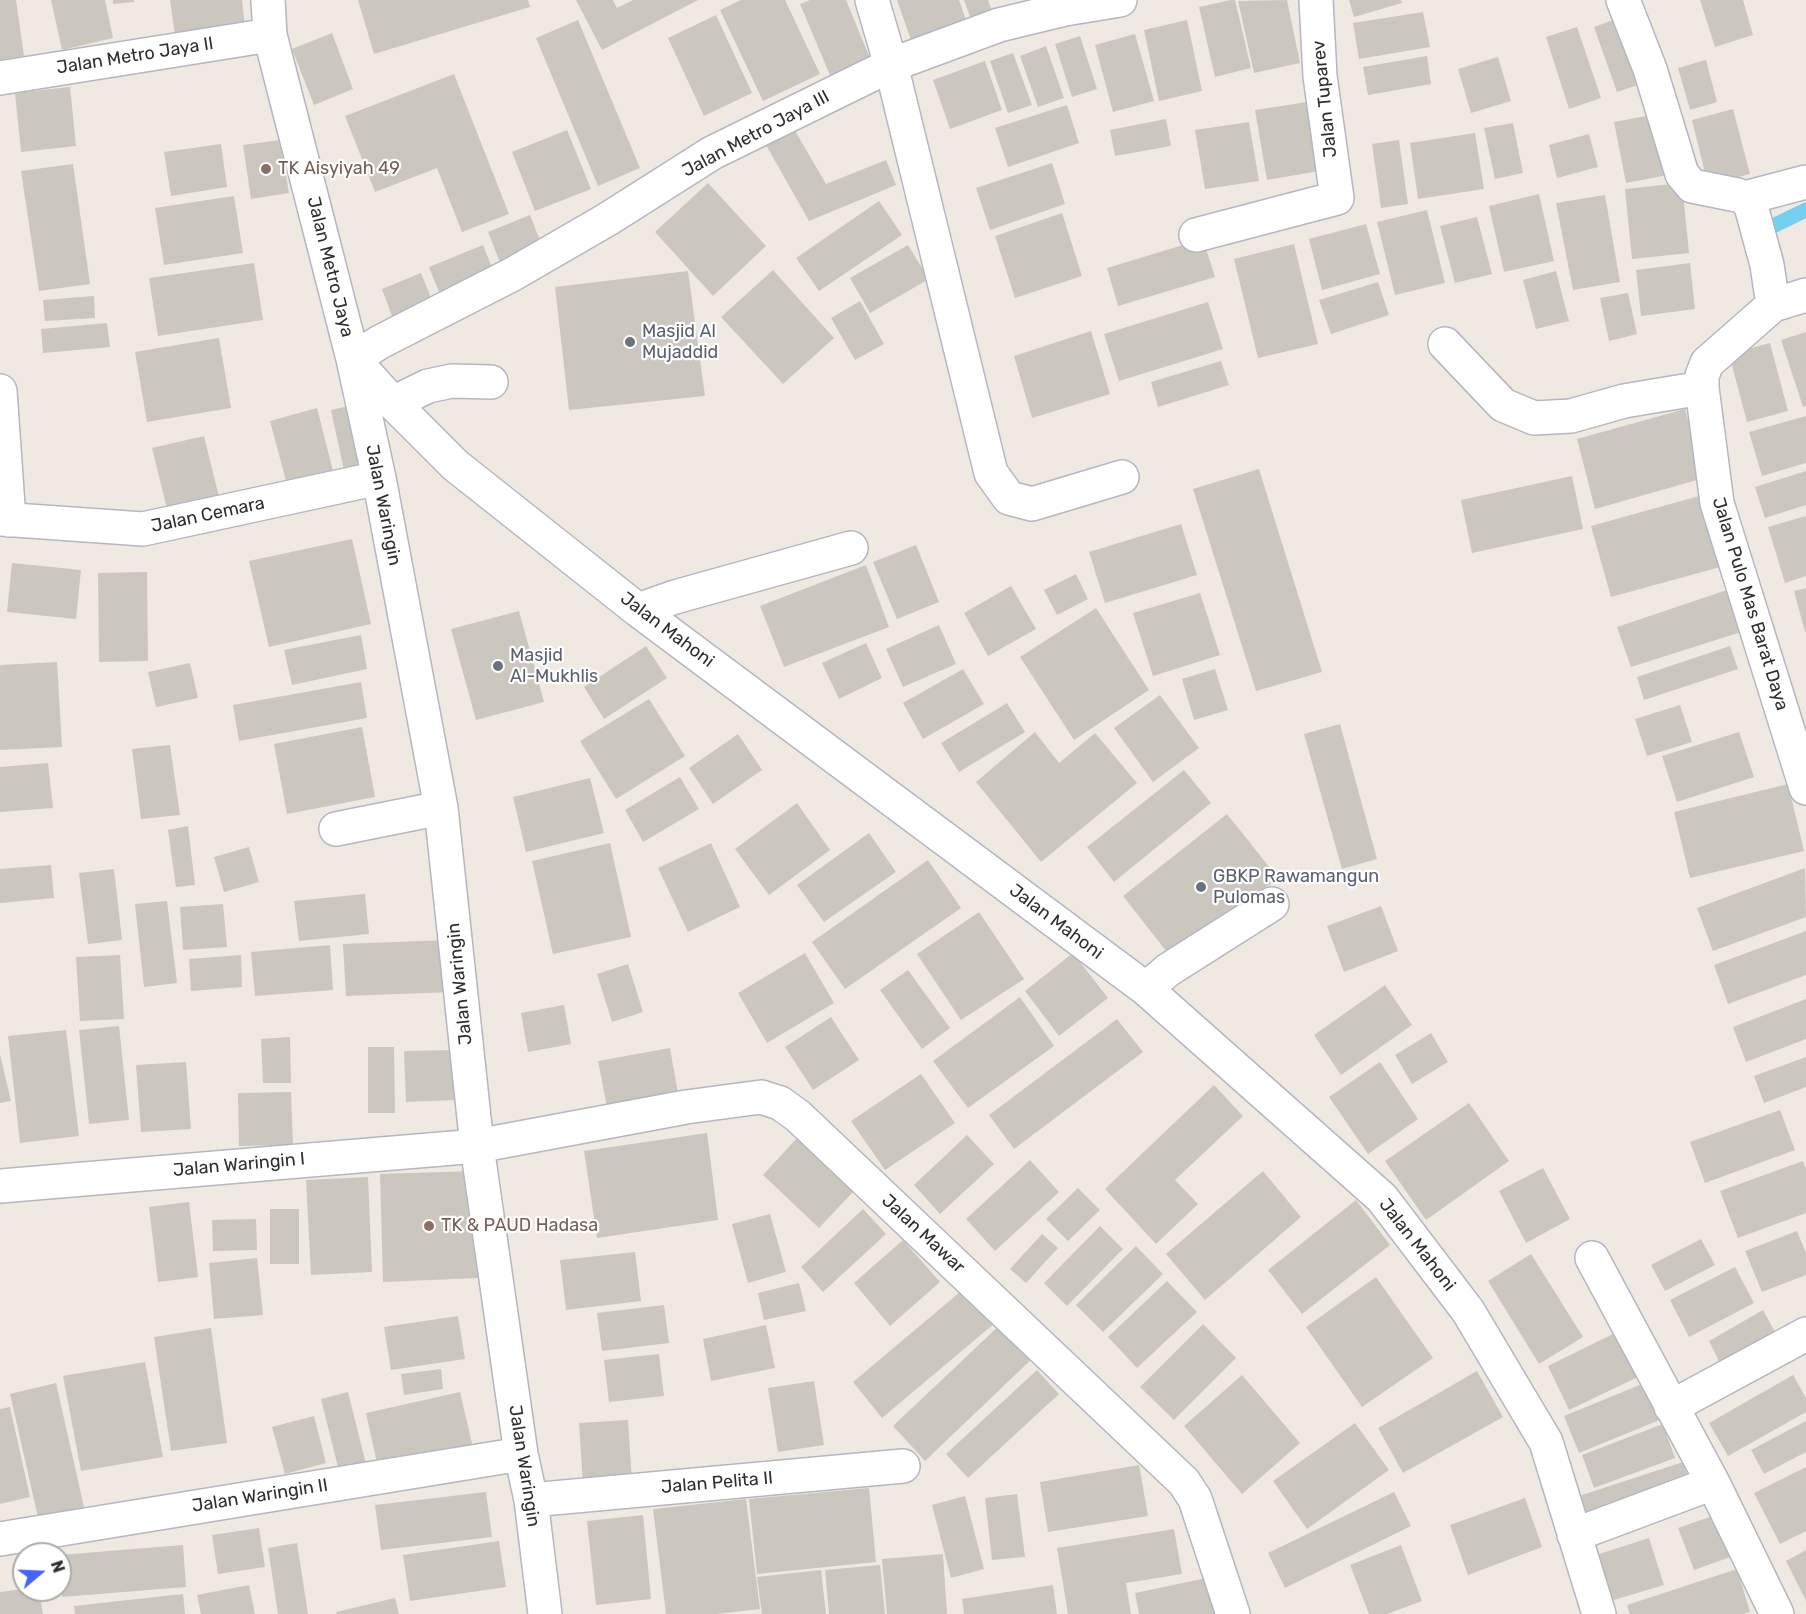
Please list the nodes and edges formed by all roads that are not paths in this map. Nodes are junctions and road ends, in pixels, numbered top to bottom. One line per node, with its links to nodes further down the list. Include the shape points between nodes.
1 (268, 0): 6 (street, Jalan Metro Jaya)
2 (873, 0): 7 (street)
3 (1316, 0): 11 (street, Jalan Tuparev, via 1320,76 1337,198)
4 (1623, 0): 10 (street, via 1686,181)
5 (1101, 2): 7 (street, Jalan Metro Jaya III, via 999,25)
6 (270, 35): 8 (street, Jalan Metro Jaya II); 15 (street, Jalan Metro Jaya)
7 (891, 65): 15 (street, Jalan Metro Jaya III, via 712,153 523,269); 20 (street, via 991,473 1009,498 1032,504)
8 (0, 78)
9 (1806, 182): 10 (street)
10 (1748, 202): 13 (street, via 1767,265)
11 (1196, 235)
12 (1806, 295): 13 (street)
13 (1773, 304): 17 (street, Jalan Pulo Mas Barat Daya, via 1707,363)
14 (1445, 344): 17 (street, via 1503,405 1534,418 1571,416 1624,401)
15 (353, 358): 19 (street, Jalan Mahoni); 21 (street, Jalan Waringin)
16 (491, 382): 19 (street, via 452,381 428,386)
17 (1701, 388): 25 (street, Jalan Pulo Mas Barat Daya, via 1717,503)
18 (0, 391): 22 (street)
19 (393, 404): 24 (street, Jalan Mahoni, via 455,465)
20 (1122, 477)
21 (379, 478): 22 (street, Jalan Cemara, via 143,529); 26 (street, Jalan Waringin)
22 (4, 520)
23 (851, 548): 24 (street)
24 (638, 609): 29 (street, Jalan Mahoni)
25 (1806, 788)
26 (441, 808): 27 (street); 30 (street, Jalan Waringin)
27 (336, 829)
28 (1272, 904): 29 (street, via 1168,970)
29 (1146, 989): 39 (street, Jalan Mahoni, via 1382,1198 1468,1311 1546,1442)
30 (477, 1146): 31 (street, Jalan Waringin I); 35 (street, Jalan Waringin); 42 (street, Jalan Mawar, via 686,1107 761,1097 780,1103 1184,1482 1195,1499)
31 (0, 1186)
32 (1592, 1258): 34 (street)
33 (1806, 1334): 34 (street)
34 (1671, 1407): 37 (street)
35 (521, 1454): 38 (street, Jalan Waringin); 40 (street, Jalan Waringin II)
36 (903, 1467): 38 (street, Jalan Pelita II)
37 (1713, 1483): 39 (street); 44 (street)
38 (531, 1500): 41 (street, Jalan Waringin)
39 (1574, 1535): 43 (street, Jalan Mahoni)
40 (0, 1539)
41 (545, 1614)
42 (1233, 1614)
43 (1599, 1614)
44 (1777, 1614)

